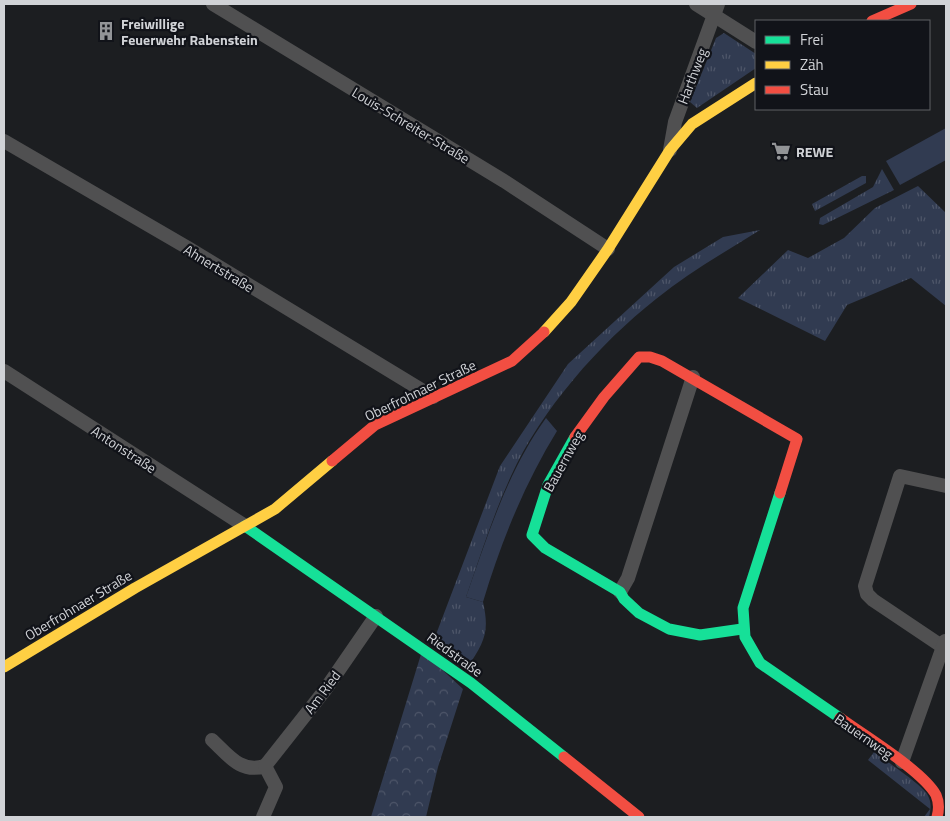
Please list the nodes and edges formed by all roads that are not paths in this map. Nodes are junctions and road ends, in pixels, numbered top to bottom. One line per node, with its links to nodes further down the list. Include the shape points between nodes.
1 (213, 4): 10 (street, Louis-Schreiter-Straße, via 504,181)
2 (696, 4): 4 (street)
3 (911, 4): 5 (street)
4 (716, 9): 6 (street); 9 (street, Harthweg, via 675,122)
5 (874, 20)
6 (755, 41)
7 (755, 84): 9 (street, Oberfrohnaer Straße, via 692,124)
8 (4, 141): 13 (street, Ahnertstraße)
9 (670, 150): 10 (street, Oberfrohnaer Straße)
10 (608, 249): 13 (street, Oberfrohnaer Straße, via 571,302 512,361 470,383)
11 (4, 371): 15 (street, Antonstraße)
12 (693, 377): 16 (street, via 628,578); 16 (street, Bauernweg, via 662,361 639,357 600,401 566,451 549,481 534,522 534,541 603,585); 18 (street, Bauernweg, via 797,439 743,608)
13 (433, 397): 15 (street, Oberfrohnaer Straße, via 376,425 275,509)
14 (946, 486): 19 (street, Bauernweg, via 900,476 865,586 873,600)
15 (245, 526): 17 (street, Riedstraße); 20 (street, Oberfrohnaer Straße)
16 (620, 592): 18 (street, Bauernweg, via 628,606 672,629 689,634)
17 (376, 616): 23 (street, Am Ried, via 325,690); 25 (street, Riedstraße, via 471,683)
18 (742, 629): 22 (street, Bauernweg, via 747,645 760,663)
19 (945, 645): 22 (street, Bauernweg)
20 (4, 667)
21 (212, 740): 23 (street, via 235,763 249,769)
22 (902, 762): 26 (street, Bauernweg, via 932,789 937,797)
23 (265, 766): 24 (street, via 276,787)
24 (263, 817)
25 (639, 817)
26 (937, 817)

